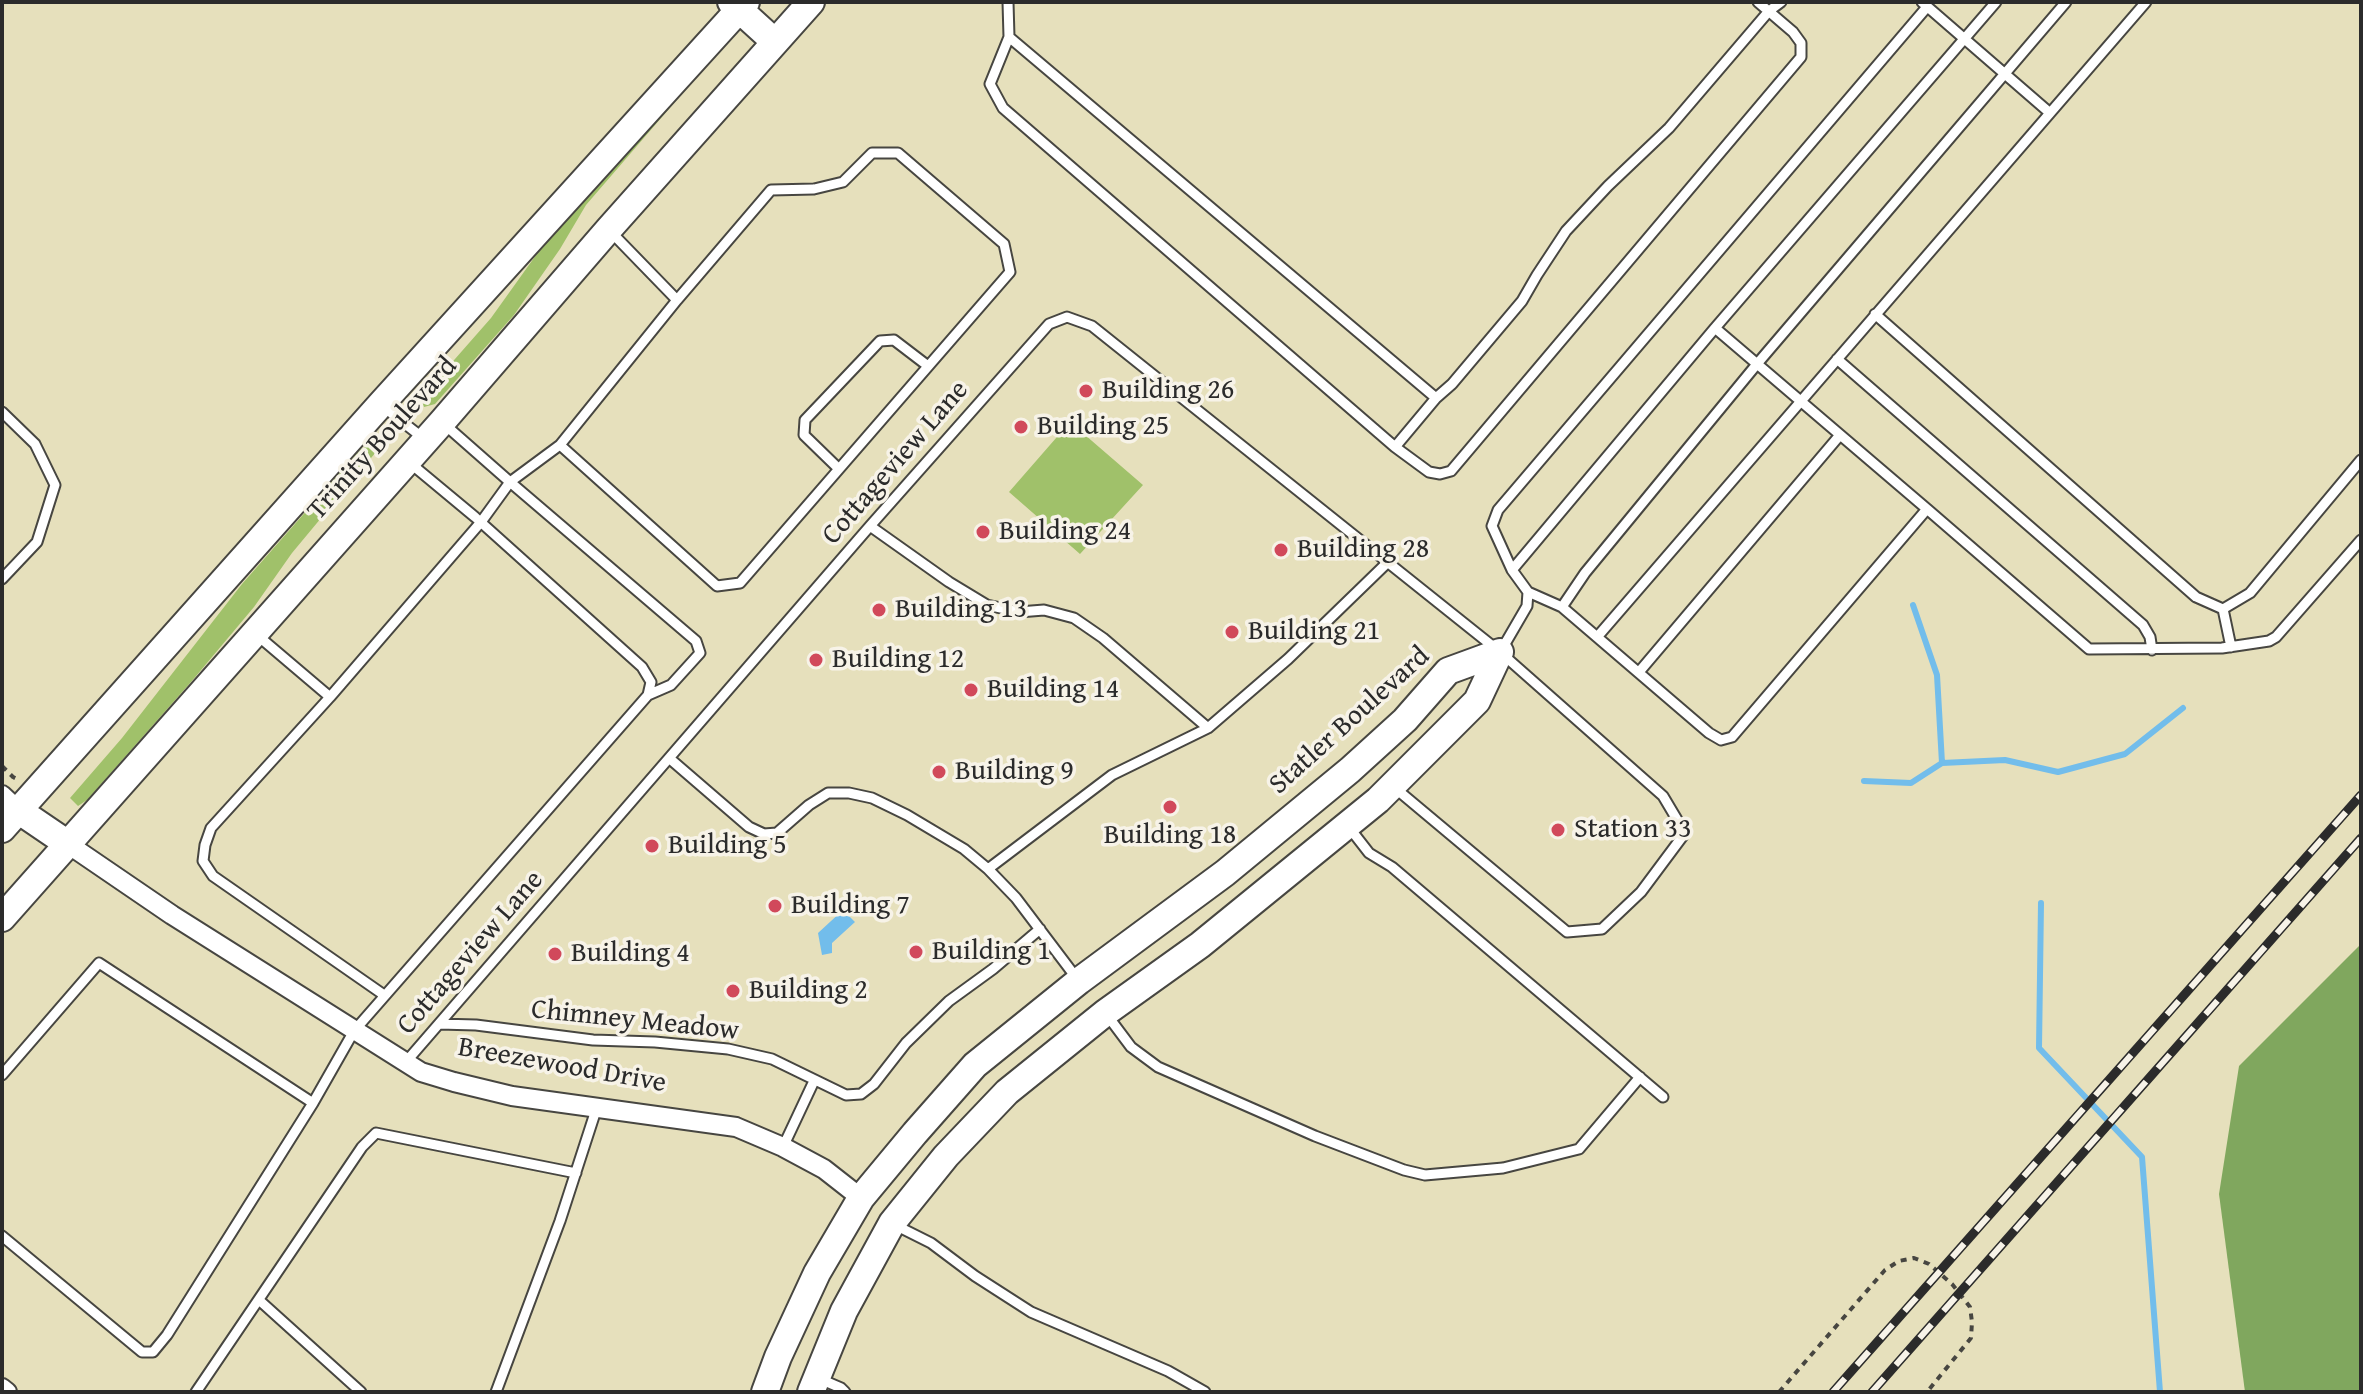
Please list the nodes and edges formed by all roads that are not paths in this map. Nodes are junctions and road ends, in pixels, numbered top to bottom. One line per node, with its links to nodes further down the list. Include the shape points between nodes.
1 (811, 2): 13 (main road, Trinity Boulevard)
2 (1008, 2): 11 (lane)
3 (1758, 2): 10 (lane)
4 (1781, 2): 10 (lane)
5 (1996, 2): 12 (lane)
6 (2066, 2): 14 (lane)
7 (2146, 2): 15 (lane)
8 (739, 5): 13 (main road); 25 (main road, Trinity Boulevard)
9 (1925, 5): 12 (lane); 40 (lane, via 1498,510 1492,526)
10 (1769, 11): 23 (lane, via 1669,128 1566,231 1522,301); 30 (lane, via 1801,43 1801,57 1451,471 1429,472)
11 (1009, 37): 23 (lane); 30 (lane, via 990,84 1003,108)
12 (1964, 39): 14 (lane); 19 (lane)
13 (775, 42): 16 (main road, Trinity Boulevard)
14 (2004, 74): 15 (lane); 21 (lane)
15 (2050, 113): 18 (lane)
16 (608, 230): 17 (lane); 27 (main road, Trinity Boulevard)
17 (677, 300): 22 (lane, via 771,190 843,182 872,153 898,153 1004,244 1010,272); 29 (lane)
18 (1875, 314): 20 (lane); 44 (lane, via 2196,597)
19 (1715, 328): 21 (lane); 40 (lane)
20 (1837, 359): 24 (lane); 48 (lane, via 2143,625)
21 (1757, 364): 24 (lane); 43 (lane)
22 (928, 366): 33 (lane); 33 (lane, via 894,340 880,341 805,420 804,435)
23 (1436, 398): 30 (lane)
24 (1800, 401): 28 (lane); 46 (lane)
25 (381, 404): 27 (lane); 56 (main road, Trinity Boulevard)
26 (2, 412): 41 (lane, via 35,444 55,485 37,542)
27 (434, 431): 32 (main road, Trinity Boulevard); 34 (lane)
28 (1840, 435): 35 (lane); 50 (lane)
29 (560, 445): 33 (lane, via 717,586 740,583); 34 (lane)
30 (1395, 447)
31 (2361, 460): 44 (lane, via 2250,593)
32 (407, 461): 36 (lane); 45 (main road, Trinity Boulevard)
33 (839, 469)
34 (510, 482): 36 (lane); 51 (lane, via 696,641 700,653 671,685)
35 (1927, 509): 48 (lane, via 2089,649); 50 (lane, via 1732,737 1721,740 1709,733)
36 (481, 522): 51 (lane, via 642,667 651,682); 52 (lane)
37 (870, 526): 39 (lane, Cottageview Lane, via 1049,324 1067,317 1092,326); 53 (lane, via 987,605 1074,618); 54 (lane, Cottageview Lane)
38 (2361, 540): 47 (lane, via 2276,637)
39 (1388, 562): 49 (lane, Cottageview Lane); 53 (lane)
40 (1512, 570): 42 (lane)
41 (2, 579)
42 (1528, 592): 43 (lane); 49 (lane, via 1527,606)
43 (1562, 607): 46 (lane)
44 (2223, 609): 47 (lane)
45 (255, 633): 52 (lane); 58 (main road, Trinity Boulevard)
46 (1598, 636): 50 (lane)
47 (2231, 647): 48 (lane)
48 (2152, 650)
49 (1500, 652): 55 (main road, via 1477,701); 55 (lane, Cottageview Lane, via 1663,796 1678,821 1685,833 1641,892 1602,929 1567,932); 62 (main road, Statler Boulevard, via 1448,671 1350,770 1225,873)
50 (1639, 672)
51 (648, 695): 63 (lane)
52 (330, 697): 63 (lane, via 211,828 203,861 213,876)
53 (1208, 728): 59 (lane, via 1112,775)
54 (669, 758): 59 (lane, via 764,834 777,833 828,793 849,793 907,815); 65 (lane, Cottageview Lane)
55 (1392, 786): 57 (main road)
56 (7, 811): 58 (main road)
57 (1347, 826): 64 (main road, via 1200,945); 69 (lane, via 1369,853)
58 (68, 844): 60 (main road, Trinity Boulevard); 66 (street, Breezewood Drive)
59 (988, 869): 61 (lane)
60 (2, 918)
61 (1040, 929): 62 (lane); 70 (lane, Chimney Meadow, via 949,1001 861,1094 846,1095)
62 (1079, 981): 64 (main road); 76 (main road, Statler Boulevard, via 975,1065)
63 (384, 995): 66 (lane)
64 (1105, 1013): 69 (lane, via 1131,1047 1158,1067 1315,1136 1425,1175 1503,1168 1579,1149); 77 (main road, via 1007,1092)
65 (439, 1024): 67 (lane, Cottageview Lane); 70 (lane, Chimney Meadow, via 728,1049 772,1059)
66 (354, 1031): 67 (street, Breezewood Drive); 72 (lane)
67 (405, 1063): 73 (street, Breezewood Drive, via 512,1096)
68 (2, 1075): 72 (lane, via 99,963)
69 (1640, 1077): 71 (lane)
70 (814, 1081): 74 (lane)
71 (1663, 1097)
72 (313, 1103): 78 (lane, via 153,1352 142,1352)
73 (597, 1107): 74 (street, Breezewood Drive, via 736,1127); 75 (lane)
74 (783, 1147): 76 (street, Breezewood Drive, via 824,1169)
75 (576, 1173): 79 (lane, via 376,1133); 85 (lane)
76 (861, 1198): 77 (main road, Breezewood Drive); 86 (main road, Statler Boulevard, via 817,1273)
77 (892, 1223): 80 (main road, via 844,1311); 88 (lane, via 931,1243 1031,1312)
78 (2, 1236)
79 (259, 1300): 83 (lane); 84 (lane)
80 (814, 1385): 87 (lane)
81 (2, 1388): 82 (street)
82 (7, 1392)
83 (196, 1392)
84 (361, 1392)
85 (496, 1392)
86 (765, 1392)
87 (845, 1392)
88 (1205, 1392)

